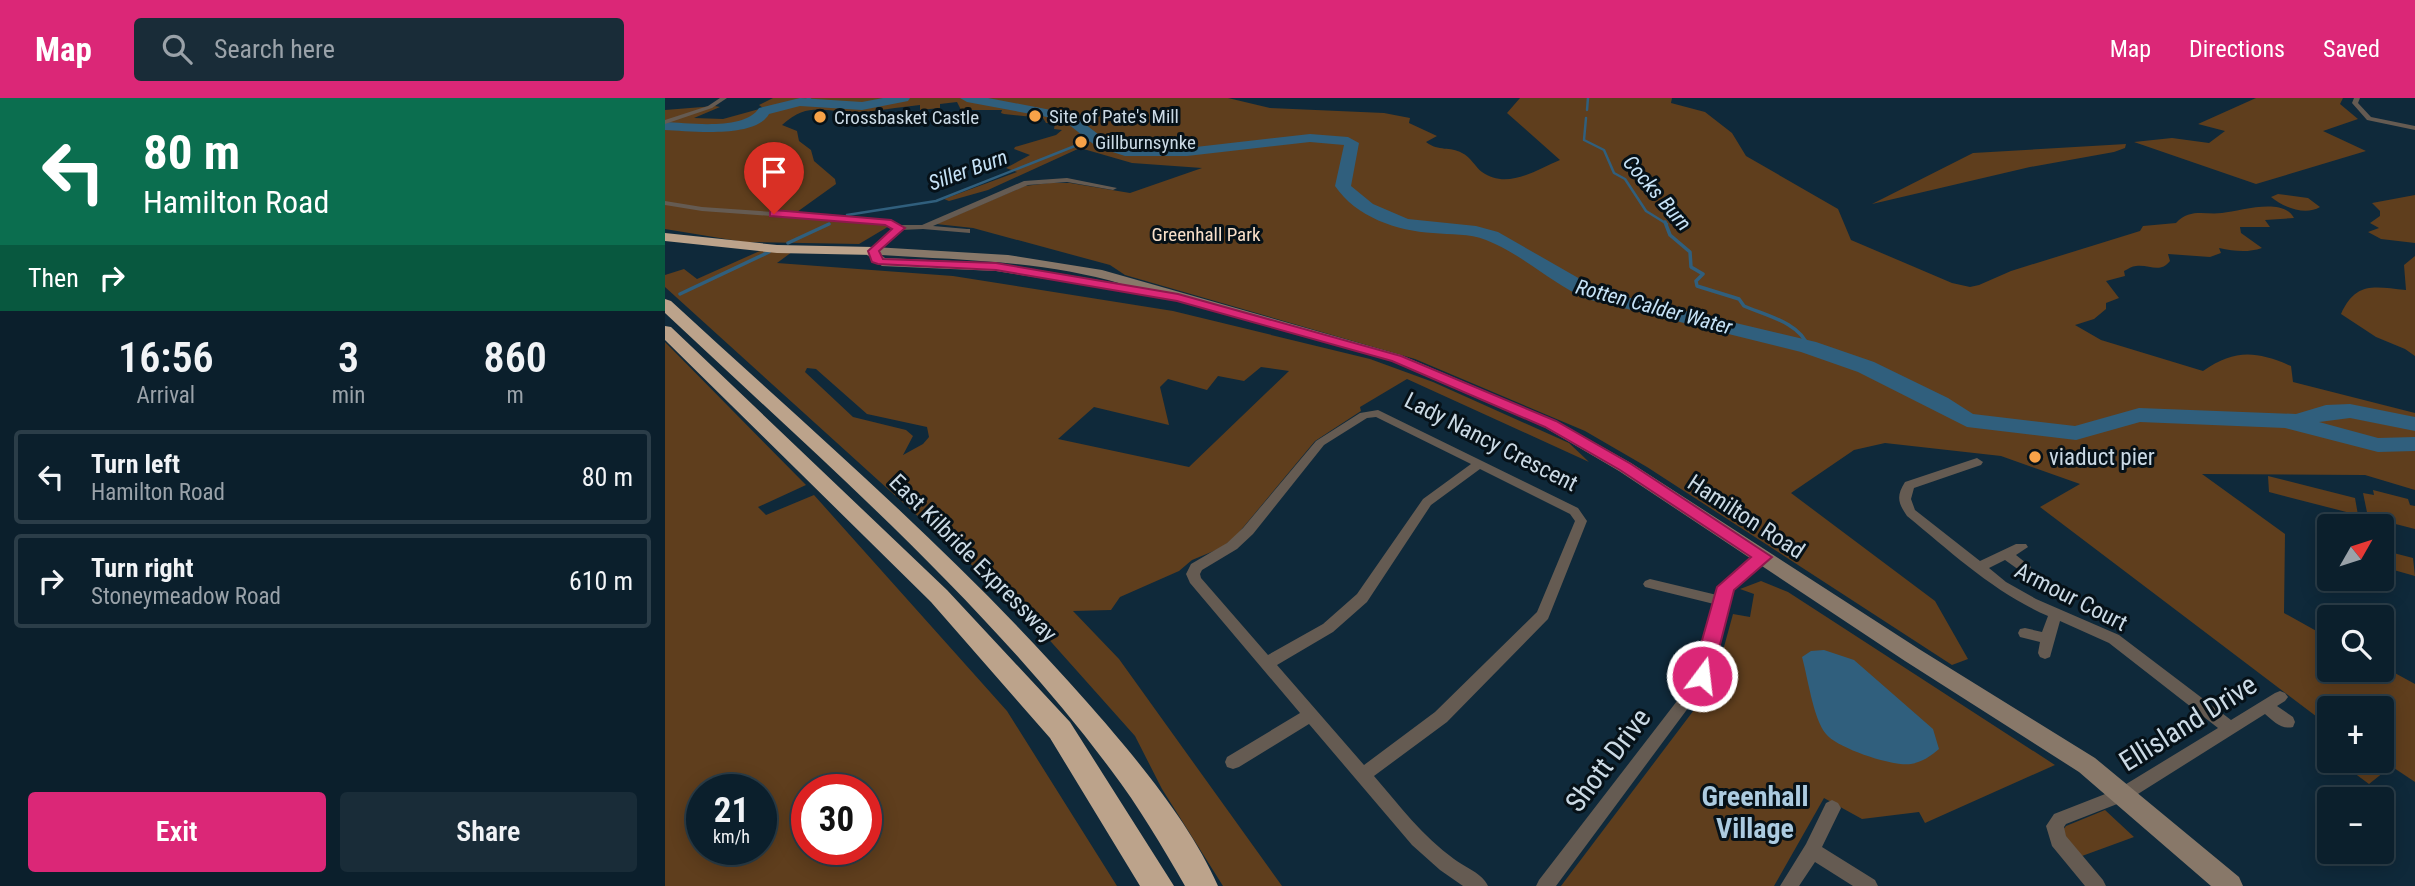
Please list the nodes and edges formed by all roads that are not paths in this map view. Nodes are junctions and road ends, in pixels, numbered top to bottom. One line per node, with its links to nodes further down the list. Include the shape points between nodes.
1 (2357, 98): 4 (street, via 2355,103 2369,119)
2 (723, 99): 3 (street)
3 (665, 121)
4 (2415, 128)
5 (1113, 188): 7 (street, via 1067,180 1027,183)
6 (665, 203): 8 (street, via 887,222)
7 (923, 227): 8 (street); 9 (street)
8 (899, 228): 11 (street)
9 (967, 231)
10 (665, 237): 11 (highway, via 777,249)
11 (874, 251): 20 (main road, Hamilton Road, via 876,260 882,262 996,267 1178,297 1397,358 1551,424)
12 (665, 304): 39 (highway, East Kilbride Expressway, via 973,593 1027,651 1109,746)
13 (665, 331): 38 (highway, via 939,596 1051,720)
14 (1950, 457): 17 (street)
15 (1977, 462): 17 (street, Armour Court)
16 (1479, 464): 27 (street, via 1427,502 1362,598 1328,628); 27 (street, Lady Nancy Crescent, via 1378,413 1364,415 1320,443 1233,547 1203,563 1193,574); 34 (street, Lady Nancy Crescent, via 1574,510 1581,521 1579,532 1543,615 1441,717)
17 (1962, 466): 21 (street, Armour Court, via 1909,485 1904,502)
18 (2021, 547): 19 (street)
19 (2007, 554): 21 (street); 22 (street)
20 (1763, 557): 24 (street, Shott Drive, via 1726,587); 35 (main road, Hamilton Road, via 2087,765)
21 (1979, 567): 25 (street, Armour Court, via 2031,603)
22 (2024, 567)
23 (1650, 584): 24 (street)
24 (1722, 601): 41 (street, Shott Drive, via 1702,676)
25 (2056, 613): 26 (street, via 2046,646); 32 (street, Armour Court, via 2114,639)
26 (2025, 633)
27 (1267, 663): 30 (street, Lady Nancy Crescent)
28 (2280, 697): 29 (street, Ellisland Drive)
29 (2265, 706): 31 (street); 32 (street, Ellisland Drive)
30 (1312, 714): 33 (street); 34 (street, Lady Nancy Crescent)
31 (2287, 722)
32 (2229, 728): 35 (street, Ellisland Drive)
33 (1233, 762)
34 (1363, 775): 40 (street, Lady Nancy Crescent, via 1418,839)
35 (2124, 794): 44 (street, via 2055,825 2059,840); 45 (main road, Hamilton Road)
36 (1832, 808): 37 (street)
37 (1812, 850): 42 (street); 43 (street)
38 (1158, 886)
39 (1202, 886)
40 (1479, 886)
41 (1545, 886)
42 (1789, 886)
43 (1869, 886)
44 (2097, 886)
45 (2230, 886)

